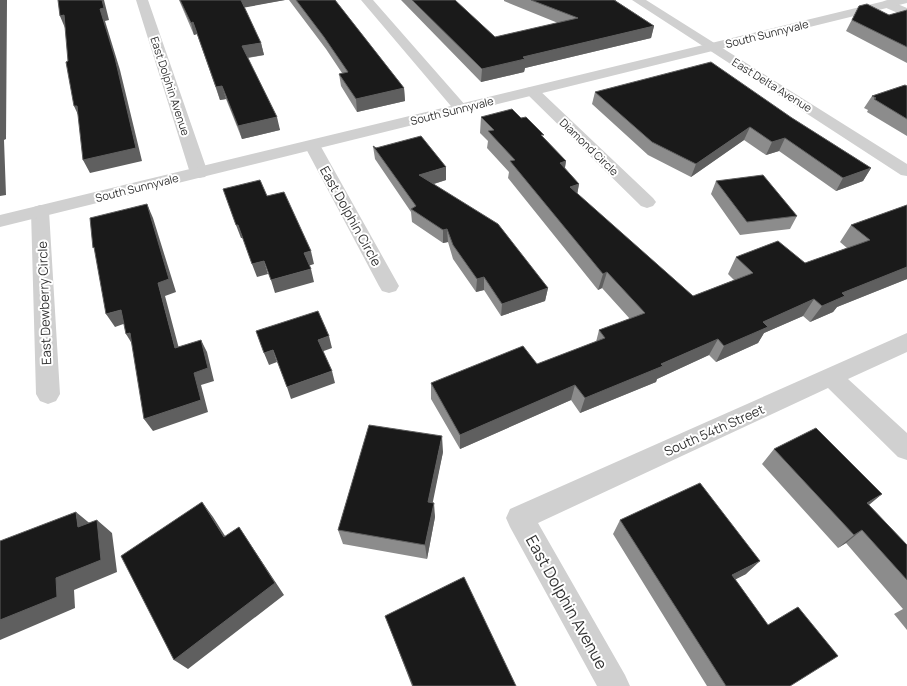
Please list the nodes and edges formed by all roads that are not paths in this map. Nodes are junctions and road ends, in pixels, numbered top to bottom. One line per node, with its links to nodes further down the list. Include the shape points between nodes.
1 (142, 0): 12 (street, East Dolphin Avenue)
2 (367, 0): 9 (street)
3 (638, 0): 7 (street, East Delta Avenue)
4 (904, 0): 5 (street, South Sunnyvale)
5 (888, 4): 6 (street); 7 (street, South Sunnyvale)
6 (907, 13)
7 (712, 47): 8 (street, South Sunnyvale); 11 (street, East Delta Avenue)
8 (532, 91): 9 (street, South Sunnyvale); 13 (street, Diamond Circle)
9 (461, 109): 10 (street, South Sunnyvale)
10 (312, 145): 12 (street, South Sunnyvale); 16 (street, East Dolphin Circle)
11 (907, 171)
12 (199, 172): 14 (street, South Sunnyvale)
13 (647, 202)
14 (40, 212): 15 (street, South Sunnyvale); 19 (street, East Dewberry Circle)
15 (0, 221)
16 (389, 286)
17 (907, 342): 18 (street, South 54th Street)
18 (831, 377): 20 (street); 21 (street, South 54th Street)
19 (48, 394)
20 (907, 449)
21 (520, 518): 22 (street, East Dolphin Avenue)
22 (614, 686)

